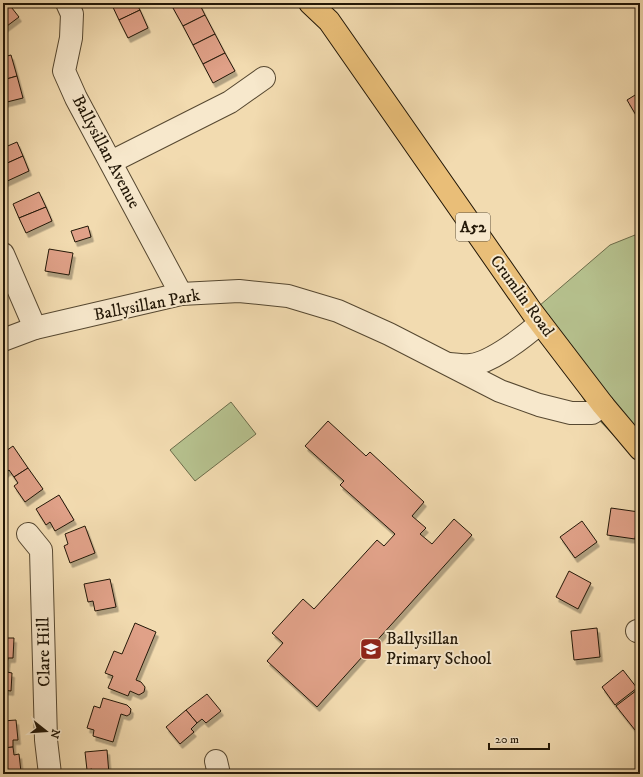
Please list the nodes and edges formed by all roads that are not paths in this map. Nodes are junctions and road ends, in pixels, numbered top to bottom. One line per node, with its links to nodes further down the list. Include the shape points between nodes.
1 (67, 3): 4 (street, Ballysillan Avenue, via 72,14 71,38 64,71)
2 (310, 3): 7 (main road, Crumlin Road / A52, via 329,21)
3 (264, 78): 4 (street, via 230,102)
4 (110, 162): 6 (street, Ballysillan Avenue)
5 (3, 254): 8 (street)
6 (181, 294): 8 (street, Ballysillan Park); 10 (street, Ballysillan Park, via 239,291 288,296 338,312 389,334)
7 (540, 323): 10 (street, Ballysillan Park, via 518,341 486,360 471,365); 11 (main road, Crumlin Road / A52)
8 (35, 328): 9 (street, Ballysillan Park)
9 (3, 340)
10 (447, 364): 11 (street, Ballysillan Park, via 500,391 539,405 571,413 592,414)
11 (603, 405): 12 (main road, Crumlin Road / A52)
12 (640, 449)
13 (28, 534): 14 (street, Clare Hill, via 41,550 46,740)
14 (50, 774)

